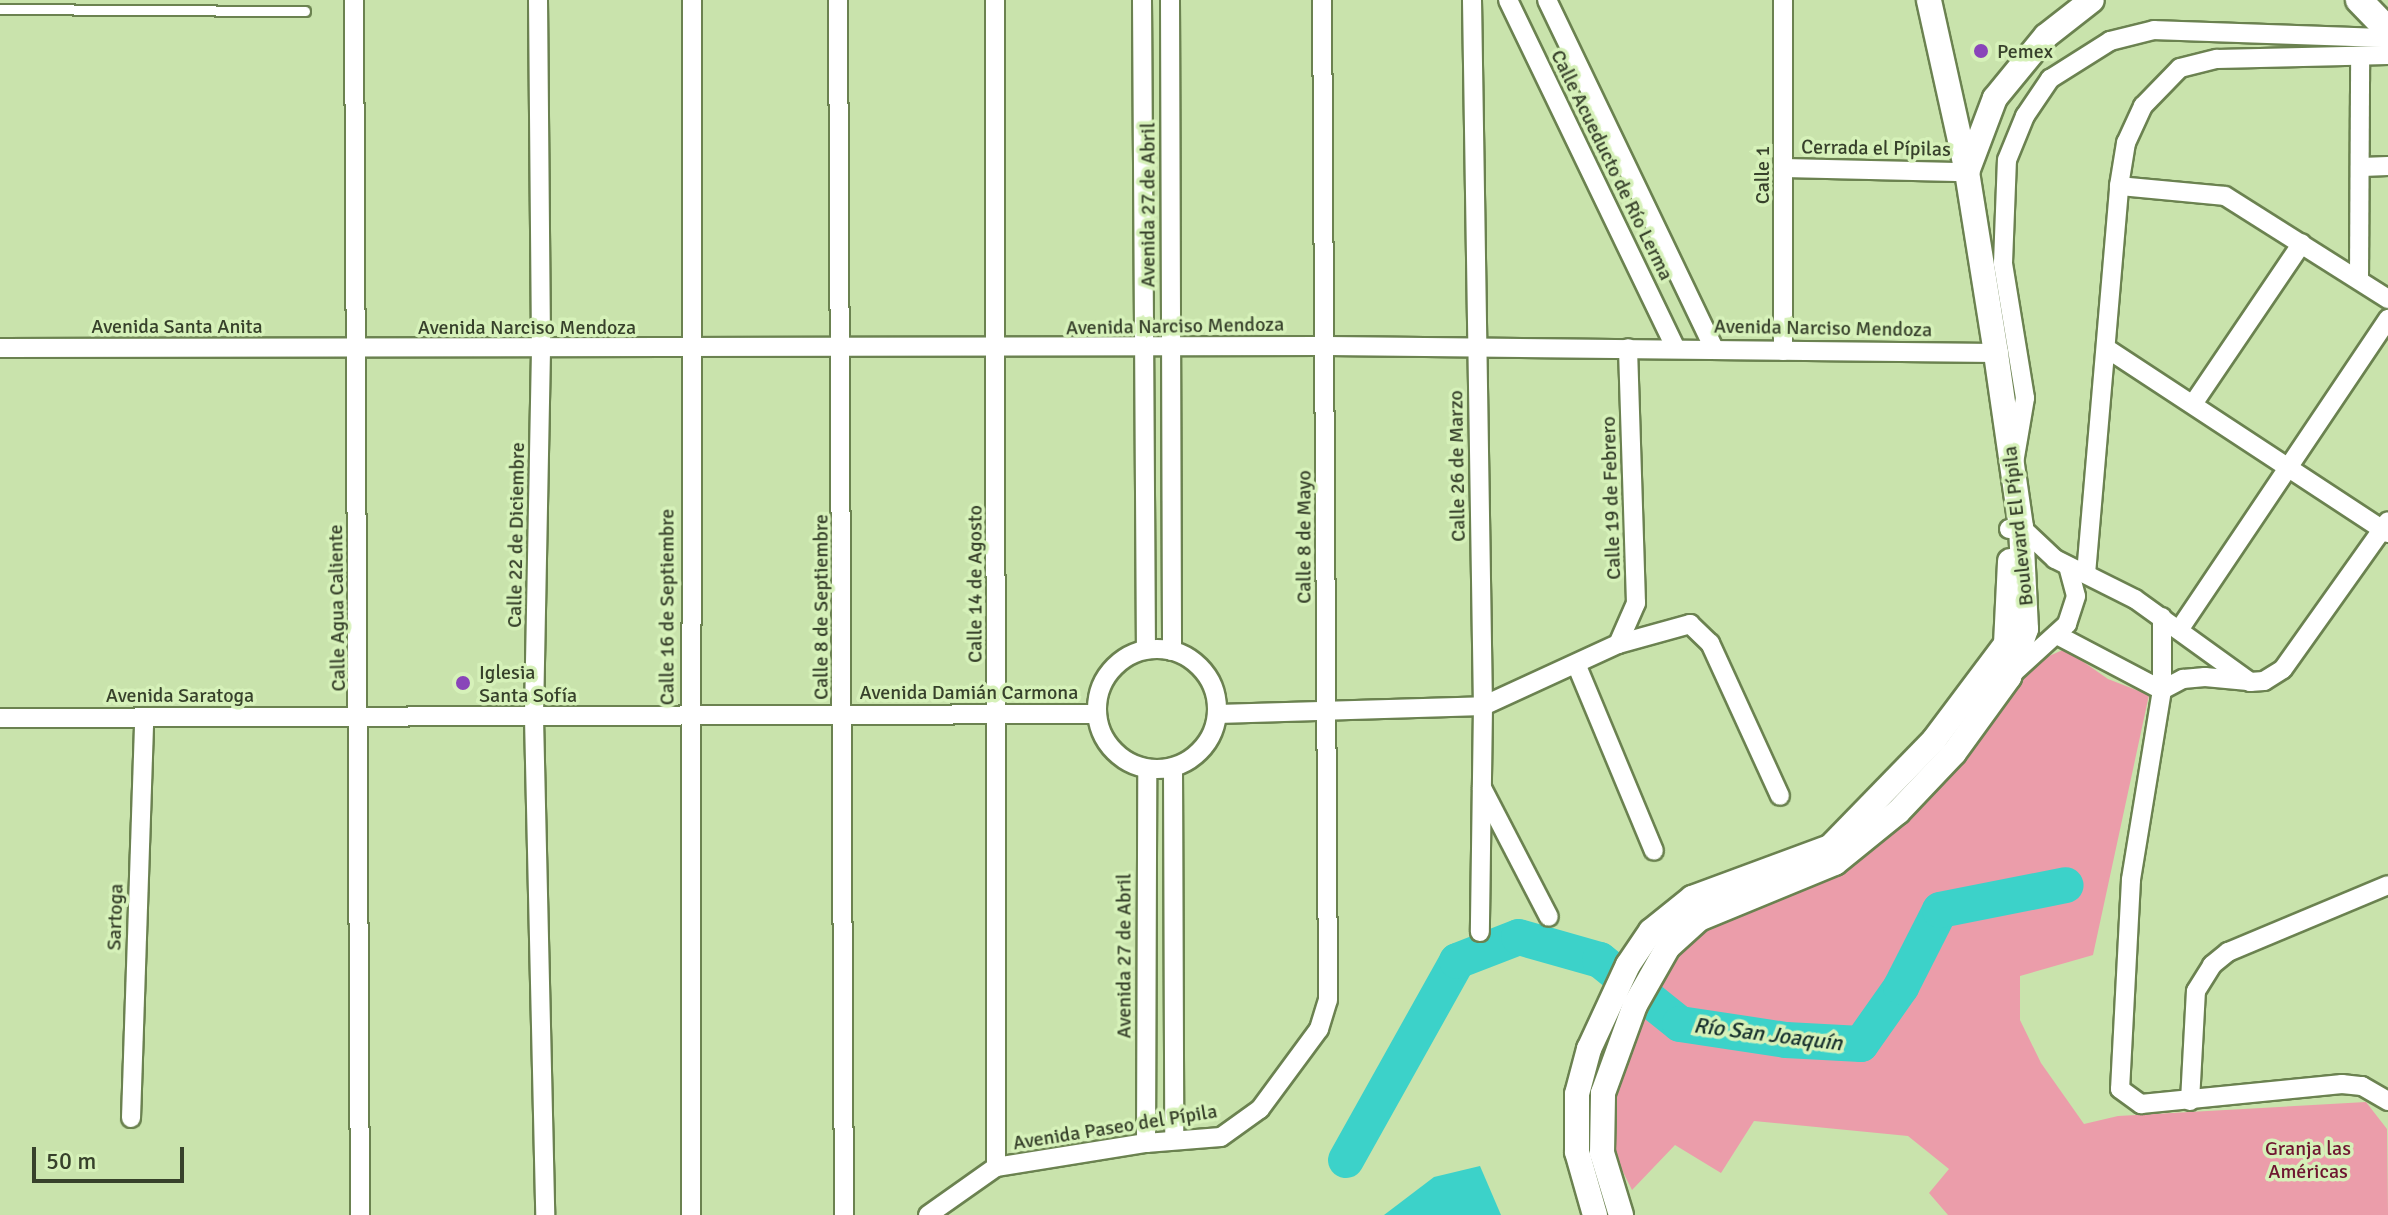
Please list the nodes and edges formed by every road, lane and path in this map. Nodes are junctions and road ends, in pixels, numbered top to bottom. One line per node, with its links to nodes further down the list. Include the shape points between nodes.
1 (354, 0): 32 (street, Calle Agua Caliente)
2 (538, 0): 42 (street, Calle 22 de Diciembre)
3 (692, 0): 43 (street, Calle 16 de Septiembre)
4 (838, 0): 36 (street, Calle 8 de Septiembre)
5 (995, 0): 44 (street, Calle 14 de Agosto)
6 (1142, 0): 37 (street, Avenida 27 de Abril)
7 (1170, 0): 33 (street, Avenida 27 de Abril)
8 (1322, 0): 31 (street, Calle 8 de Mayo)
9 (1472, 0): 34 (street, Calle 26 de Marzo)
10 (1508, 0): 40 (street, Calle Acueducto de Río Lerma)
11 (1547, 0): 41 (street, Calle Acueducto de Río Lerma)
12 (1783, 0): 24 (street, Calle 1)
13 (1929, 0): 25 (street, Boulevard El Pípila)
14 (2092, 0): 25 (street, Boulevard El Pípila, via 2046,36 1995,98)
15 (2359, 0): 18 (main road)
16 (0, 9): 17 (lane)
17 (305, 11)
18 (2388, 30)
19 (2388, 38): 48 (street, via 2154,30 2110,41 2050,79 2025,116 2007,160 2003,263 2025,398)
20 (2388, 55): 21 (street)
21 (2360, 56): 23 (street); 26 (street, via 2217,59 2180,68 2143,106 2126,143)
22 (2388, 166): 23 (street)
23 (2362, 167): 28 (street)
24 (1784, 168): 25 (street, Cerrada el Pípilas); 45 (street, Calle 1)
25 (1967, 172): 46 (street, Boulevard El Pípila)
26 (2119, 186): 27 (street, via 2225,196); 39 (street)
27 (2302, 243): 28 (street); 47 (street)
28 (2359, 279): 29 (street)
29 (2388, 299)
30 (2388, 319): 49 (street)
31 (1327, 346): 33 (street, Avenida Narciso Mendoza); 34 (street, Avenida Narciso Mendoza); 65 (street, Calle 8 de Mayo)
32 (354, 347): 35 (street, Avenida Santa Anita); 42 (street, Avenida Narciso Mendoza); 70 (street, Calle Agua Caliente)
33 (1171, 347): 37 (street, Avenida Narciso Mendoza); 58 (street, Avenida 27 de Abril)
34 (1476, 347): 38 (street, Avenida Narciso Mendoza); 63 (street, Calle 26 de Marzo)
35 (0, 348)
36 (843, 348): 43 (street, Avenida Narciso Mendoza); 44 (street, Avenida Narciso Mendoza); 64 (street, Calle 8 de Septiembre)
37 (1146, 348): 44 (street, Avenida Narciso Mendoza); 57 (street, Avenida 27 de Abril)
38 (1628, 348): 40 (street, Avenida Narciso Mendoza); 56 (street, Calle 19 de Febrero, via 1636,603)
39 (2106, 348): 47 (street); 52 (street)
40 (1676, 349): 41 (street, Avenida Narciso Mendoza)
41 (1714, 349): 45 (street, Avenida Narciso Mendoza)
42 (541, 350): 43 (street, Avenida Narciso Mendoza); 73 (street, Calle 22 de Diciembre)
43 (689, 350): 66 (street, Calle 16 de Septiembre)
44 (993, 350): 67 (street, Calle 14 de Agosto)
45 (1783, 351): 46 (street, Avenida Narciso Mendoza)
46 (1990, 353): 48 (street, Boulevard El Pípila); 50 (street, Boulevard El Pípila)
47 (2193, 404): 49 (street)
48 (2013, 465): 50 (street, Boulevard El Pípila)
49 (2287, 467): 51 (street); 54 (street)
50 (2015, 528): 52 (street); 60 (street, Boulevard El Pípila, via 2029,605); 82 (street, Boulevard El Pípila, via 2006,644 1934,740 1830,847 1692,898 1651,931)
51 (2386, 528): 61 (street, via 2283,669 2264,681)
52 (2077, 570): 53 (street); 55 (street, via 2076,596)
53 (2162, 617): 54 (street); 62 (street)
54 (2179, 630): 61 (street)
55 (2059, 636): 60 (street); 62 (street)
56 (1618, 644): 59 (street); 77 (street, via 1690,624 1710,643)
57 (1146, 649): 58 (street); 68 (street, via 1125,657 1109,672)
58 (1172, 651): 69 (street, via 1207,674)
59 (1577, 666): 63 (street); 78 (street)
60 (2009, 677): 82 (street, Boulevard El Pípila, via 1954,753 1898,812 1835,863 1699,919)
61 (2250, 682): 62 (street, via 2183,679)
62 (2162, 690): 84 (street, via 2131,880 2118,1076 2120,1089 2132,1102)
63 (1483, 706): 65 (street); 76 (street, Calle 26 de Marzo)
64 (843, 713): 66 (street, Avenida Damián Carmona); 67 (street, Avenida Damián Carmona); 93 (street, Calle 8 de Septiembre)
65 (1327, 713): 69 (street); 83 (street, Calle 8 de Mayo, via 1328,1000 1319,1029)
66 (689, 714): 73 (street, Avenida Damián Carmona); 92 (street, Calle 16 de Septiembre)
67 (997, 714): 68 (street, Avenida Damián Carmona); 89 (street, Calle 14 de Agosto)
68 (1096, 714): 75 (street, via 1113,750)
69 (1218, 714): 74 (street, via 1204,748)
70 (361, 716): 71 (street, Avenida Saratoga); 73 (street, Avenida Damián Carmona); 90 (street, Calle Agua Caliente)
71 (144, 717): 72 (street, Avenida Saratoga); 86 (street, Sartoga)
72 (0, 718)
73 (534, 718): 91 (street, Calle 22 de Diciembre)
74 (1173, 768): 75 (street); 87 (street)
75 (1147, 769): 88 (street, Avenida 27 de Abril)
76 (1481, 785): 80 (street); 81 (street, Calle 26 de Marzo)
77 (1780, 796)
78 (1654, 851)
79 (2388, 885): 84 (street, via 2228,952 2212,965 2196,991)
80 (1549, 917)
81 (1480, 932)
82 (1638, 970): 95 (street, Boulevard El Pípila, via 1614,992 1589,1049 1577,1094 1577,1152); 96 (street, Boulevard El Pípila, via 1635,1005 1603,1093 1602,1153)
83 (1295, 1066): 87 (street, Avenida Paseo del Pípila, via 1241,1125 1221,1137)
84 (2190, 1101): 85 (street, via 2342,1084 2362,1086)
85 (2388, 1101)
86 (131, 1118)
87 (1174, 1140): 88 (street, Avenida Paseo del Pípila)
88 (1146, 1143): 89 (street, Avenida Paseo del Pípila)
89 (996, 1167): 94 (street, Avenida Paseo del Pípila)
90 (360, 1215)
91 (545, 1215)
92 (691, 1215)
93 (844, 1215)
94 (928, 1215)
95 (1595, 1215)
96 (1621, 1215)

